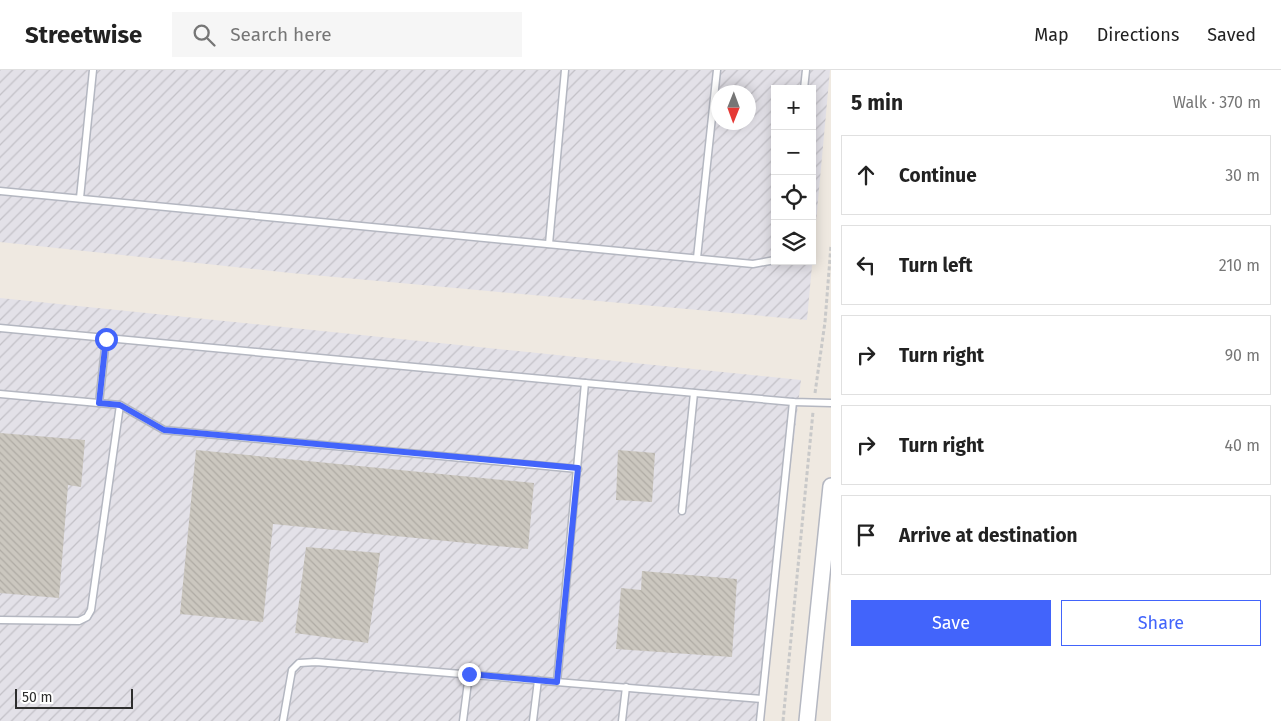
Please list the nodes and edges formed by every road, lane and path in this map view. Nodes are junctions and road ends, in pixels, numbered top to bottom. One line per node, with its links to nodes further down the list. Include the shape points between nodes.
1 (93, 70): 7 (lane)
2 (566, 70): 8 (lane)
3 (717, 70): 10 (lane)
4 (806, 70): 5 (lane)
5 (804, 85)
6 (0, 191): 7 (lane)
7 (80, 198): 8 (lane)
8 (549, 244): 10 (lane)
9 (831, 245): 18 (path)
10 (697, 258): 11 (lane, via 753,264)
11 (771, 261)
12 (0, 328): 13 (lane)
13 (106, 339): 14 (lane); 19 (lane)
14 (585, 383): 15 (lane); 22 (lane)
15 (694, 393): 17 (lane); 24 (lane)
16 (0, 394): 19 (lane)
17 (794, 402): 18 (lane); 30 (lane)
18 (814, 402): 20 (lane); 36 (path)
19 (99, 403): 21 (lane)
20 (831, 403)
21 (120, 405): 22 (lane, via 164,430); 25 (lane, via 91,610 79,621)
22 (578, 468): 28 (lane)
23 (831, 486): 37 (street)
24 (682, 511)
25 (0, 620)
26 (469, 674): 27 (lane); 31 (lane, via 299,663 292,670 288,684); 32 (lane)
27 (538, 680): 28 (lane); 33 (lane)
28 (557, 682): 29 (lane)
29 (626, 687): 30 (lane); 34 (lane)
30 (762, 699): 35 (lane)
31 (283, 721)
32 (463, 721)
33 (533, 721)
34 (622, 721)
35 (760, 721)
36 (783, 721)
37 (807, 721)

